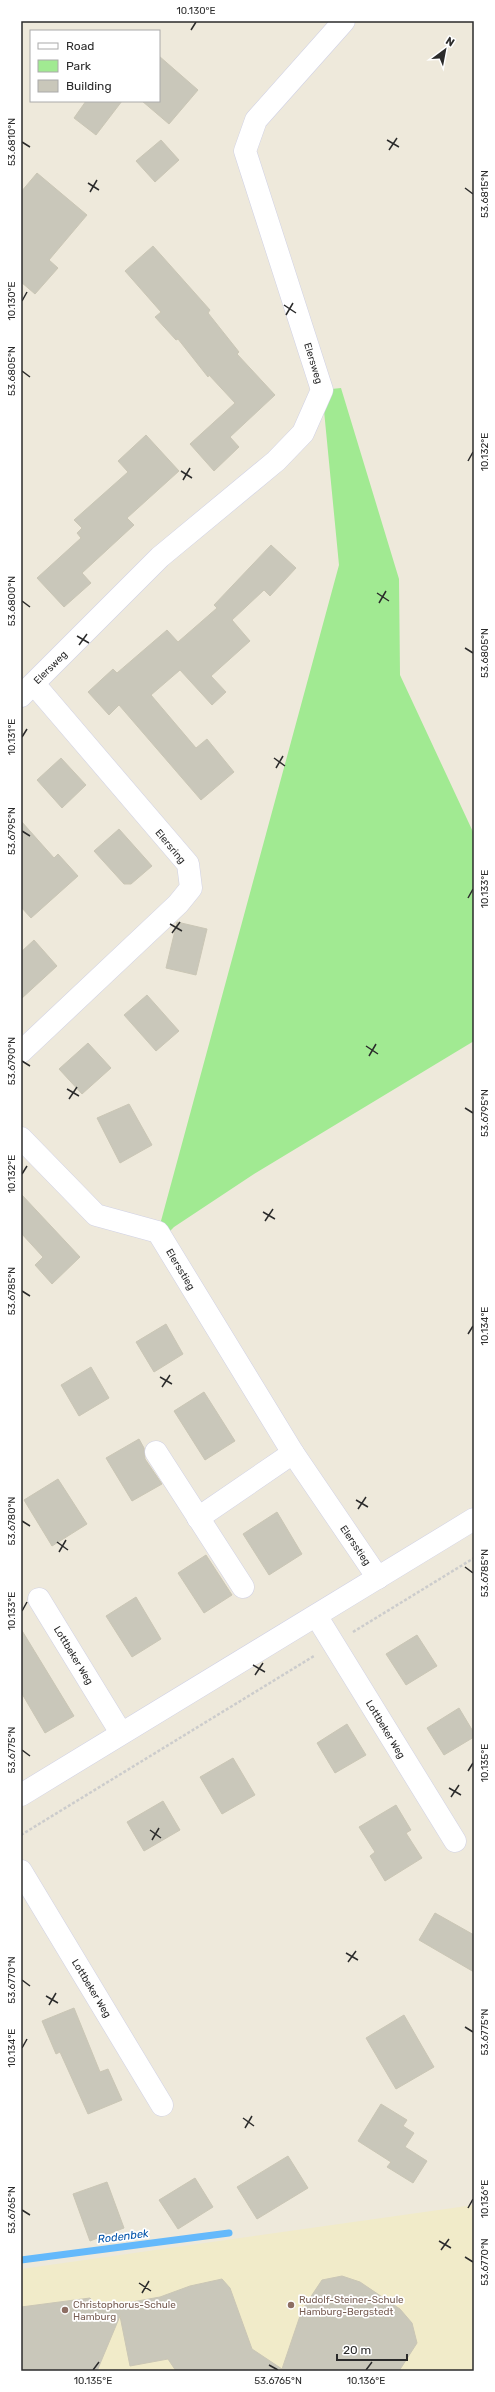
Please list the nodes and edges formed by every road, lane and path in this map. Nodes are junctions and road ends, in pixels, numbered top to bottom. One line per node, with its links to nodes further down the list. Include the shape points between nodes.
1 (344, 21): 2 (street, Elersweg, via 256,120 245,151 322,390 303,433 276,461 160,558)
2 (27, 690): 3 (street, Elersring, via 188,864 191,888 178,904)
3 (21, 1052)
4 (21, 1138): 6 (street, Elersstieg, via 96,1215 158,1232)
5 (156, 1452): 7 (street)
6 (293, 1453): 7 (street); 10 (street, Elersstieg)
7 (198, 1518): 11 (street)
8 (474, 1519): 10 (street)
9 (474, 1558): 14 (path)
10 (378, 1578): 13 (street)
11 (243, 1587)
12 (40, 1599): 15 (street, Lottbeker Weg)
13 (316, 1617): 14 (street, Lottbeker Weg); 15 (street)
14 (334, 1644): 17 (path); 18 (street, Lottbeker Weg)
15 (121, 1733): 16 (street)
16 (21, 1795)
17 (21, 1835)
18 (455, 1841)
19 (21, 1871): 20 (street, Lottbeker Weg)
20 (162, 2105)

